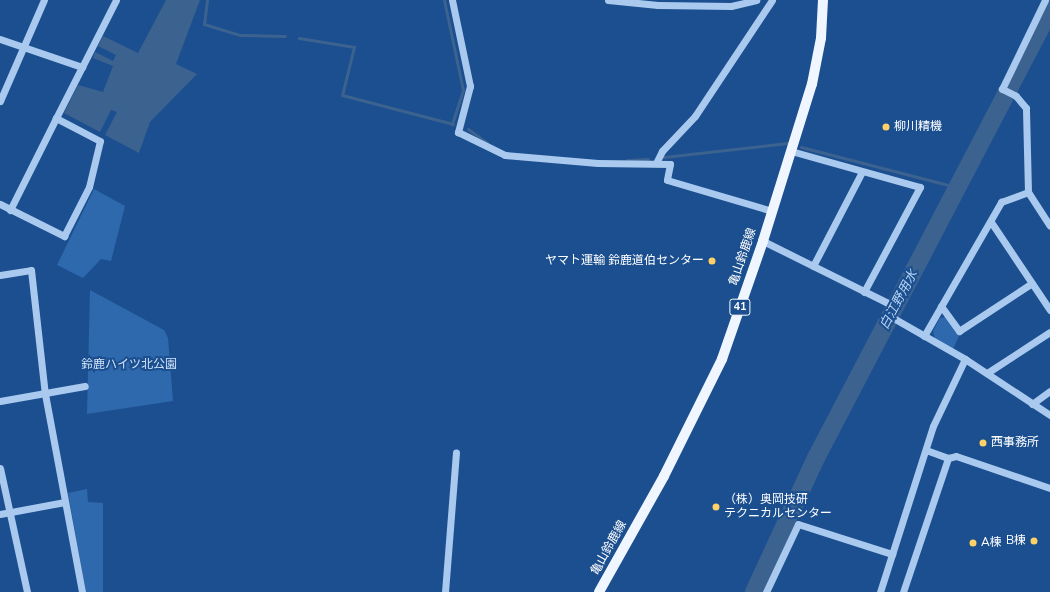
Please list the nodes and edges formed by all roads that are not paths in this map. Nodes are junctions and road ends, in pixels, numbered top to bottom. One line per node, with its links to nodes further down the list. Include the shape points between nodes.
1 (44, 0): 10 (street)
2 (116, 0): 11 (street)
3 (452, 0): 15 (street, via 470,86 458,132 505,155 606,164)
4 (608, 0): 5 (street, via 658,5 731,6)
5 (756, 0)
6 (772, 0): 15 (street, via 695,116 662,151)
7 (823, 0): 14 (main road, 亀山鈴鹿線 / 41, via 821,38 812,84)
8 (1045, 0): 17 (street, via 1002,89 1024,103 1026,108)
9 (0, 39): 10 (street)
10 (24, 47): 11 (street); 12 (street)
11 (82, 67): 13 (street)
12 (0, 101)
13 (56, 118): 19 (street); 19 (street, via 100,141 90,187 64,236)
14 (791, 151): 16 (street); 20 (main road, 亀山鈴鹿線 / 41)
15 (656, 163): 20 (street, via 670,164 667,180)
16 (862, 172): 24 (street); 27 (street, via 920,187)
17 (1028, 192): 21 (street, via 1001,202); 22 (street)
18 (0, 204): 19 (street)
19 (10, 210)
20 (772, 211): 23 (main road, 亀山鈴鹿線 / 41)
21 (990, 222): 26 (street); 29 (street)
22 (1050, 226)
23 (763, 241): 24 (street); 54 (main road, 亀山鈴鹿線 / 41, via 722,359 664,476)
24 (813, 266): 27 (street)
25 (0, 275): 38 (street, via 31,270)
26 (1032, 283): 29 (street, via 959,331); 30 (street)
27 (864, 292): 28 (street)
28 (888, 303)
29 (941, 306): 33 (street)
30 (1049, 307)
31 (895, 319): 33 (street)
32 (1050, 332): 35 (street)
33 (924, 336): 34 (street)
34 (966, 359): 35 (street); 42 (street, via 933,426)
35 (987, 373): 40 (street)
36 (85, 386): 38 (street)
37 (1050, 391): 40 (street)
38 (45, 394): 39 (street); 47 (street)
39 (0, 401)
40 (1032, 404): 41 (street)
41 (1050, 415)
42 (926, 450): 44 (street); 50 (street)
43 (456, 452): 53 (street)
44 (948, 458): 46 (street, via 956,456); 57 (street)
45 (0, 468): 48 (street)
46 (1050, 488)
47 (65, 502): 48 (street); 52 (street)
48 (10, 512): 49 (street); 51 (street)
49 (0, 514)
50 (892, 554): 55 (street, via 798,524); 56 (street)
51 (27, 592)
52 (82, 592)
53 (444, 592)
54 (600, 592)
55 (766, 592)
56 (880, 592)
57 (903, 592)

